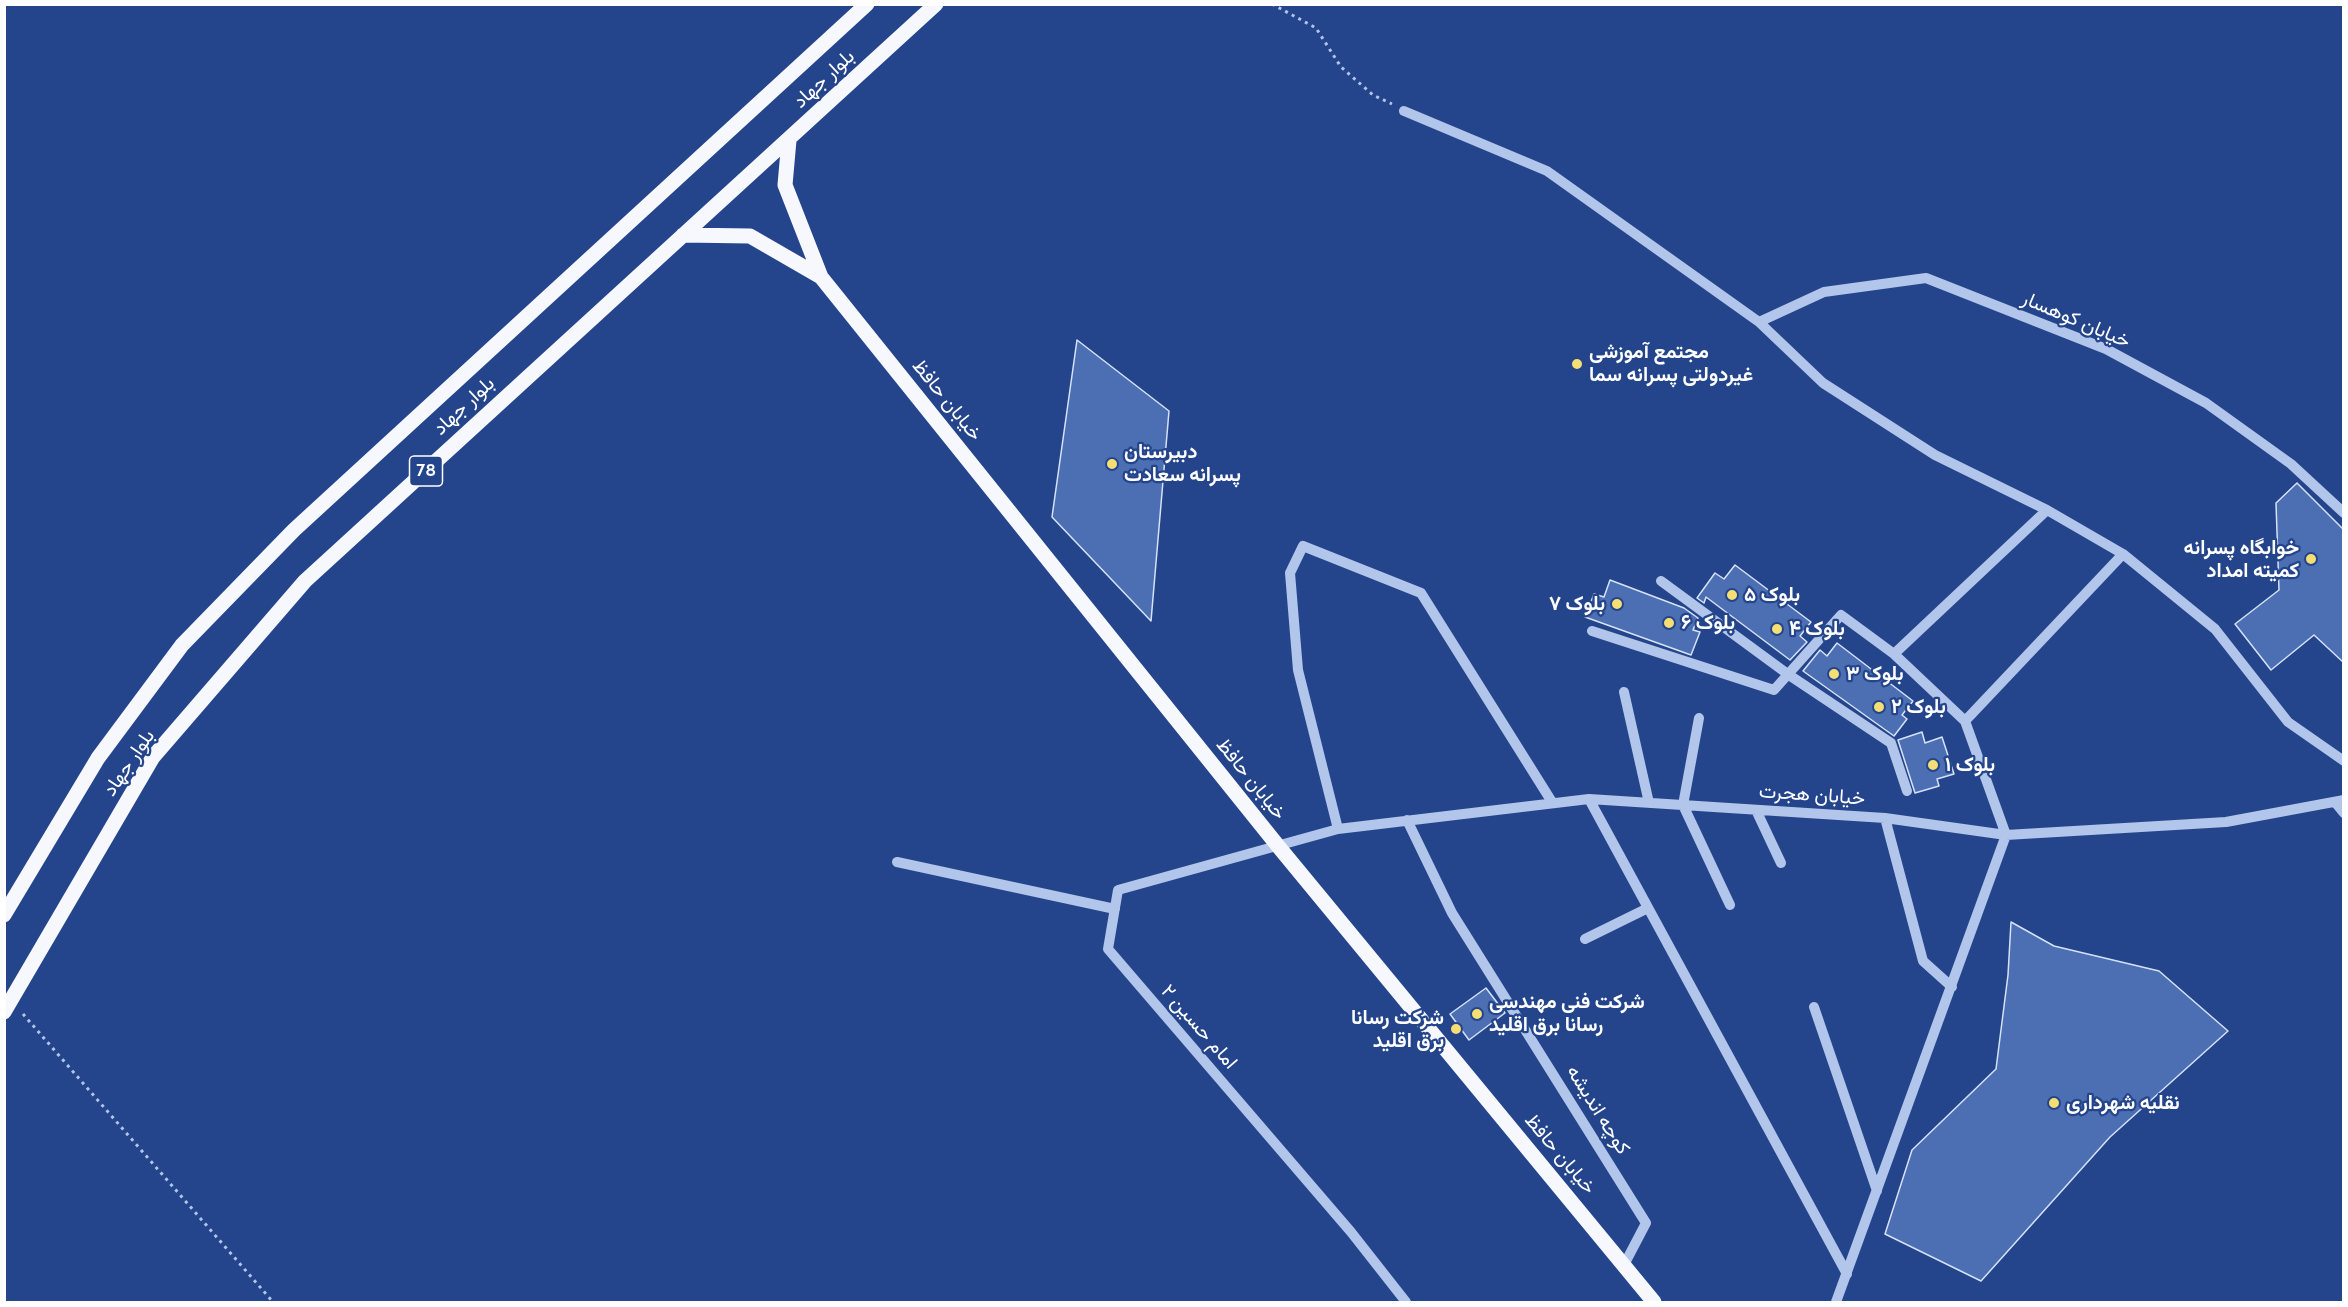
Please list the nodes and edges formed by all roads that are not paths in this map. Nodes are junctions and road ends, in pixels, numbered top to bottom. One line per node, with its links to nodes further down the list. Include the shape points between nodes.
1 (867, 4): 37 (main road, بلوار جهاد / 78, via 294,530 182,645 98,758)
2 (936, 4): 4 (main road, بلوار جهاد / 78)
3 (1404, 111): 7 (street, via 1547,171)
4 (789, 140): 5 (main road, بلوار جهاد / 78); 6 (main road, via 785,185)
5 (683, 235): 6 (main road, via 750,236); 40 (main road, بلوار جهاد / 78, via 306,581 153,757)
6 (821, 277): 31 (main road, خیابان حافظ)
7 (1759, 322): 8 (street, via 1823,383 1935,455); 9 (street, خیابان کوهسار, via 1824,292 1926,278 2106,349 2206,403 2291,464)
8 (2047, 510): 10 (street); 13 (street)
9 (2343, 513)
10 (2122, 554): 17 (street); 18 (street, via 2215,629 2288,722)
11 (1661, 581): 14 (street)
12 (1592, 631): 14 (street, via 1774,690)
13 (1894, 654): 14 (street, via 1841,615); 17 (street)
14 (1789, 675): 19 (street, via 1891,743)
15 (1624, 692): 23 (street)
16 (1699, 718): 24 (street)
17 (1965, 721): 30 (street)
18 (2343, 761)
19 (1907, 791)
20 (1589, 799): 22 (street, خیابان هجرت); 23 (street, خیابان هجرت); 35 (street)
21 (2339, 801): 26 (street); 30 (street, خیابان هجرت, via 2226,822)
22 (1552, 802): 28 (street, خیابان هجرت); 29 (street, via 1421,594 1303,546 1290,573 1298,670)
23 (1649, 803): 24 (street, خیابان هجرت)
24 (1683, 805): 25 (street, خیابان هجرت); 34 (street)
25 (1756, 810): 27 (street, خیابان هجرت); 33 (street)
26 (2343, 813)
27 (1885, 818): 30 (street, خیابان هجرت); 39 (street, via 1923,961)
28 (1407, 820): 29 (street, خیابان هجرت); 43 (street, کوچه اندیشه, via 1452,913 1646,1223)
29 (1338, 829): 31 (street, خیابان هجرت)
30 (2006, 835): 39 (street)
31 (1278, 846): 36 (street, امام حسین ۲, via 1118,890); 43 (main road, خیابان حافظ)
32 (897, 861): 36 (street)
33 (1781, 863)
34 (1730, 905)
35 (1648, 908): 38 (street); 44 (street)
36 (1115, 909): 45 (street, امام حسین ۲, via 1108,949 1351,1232)
37 (4, 915)
38 (1585, 939)
39 (1952, 987): 42 (street)
40 (8, 1006)
41 (1814, 1006): 42 (street)
42 (1877, 1191): 44 (street)
43 (1624, 1264): 46 (main road, خیابان حافظ)
44 (1847, 1274): 47 (street)
45 (1406, 1302)
46 (1654, 1302)
47 (1836, 1302)

